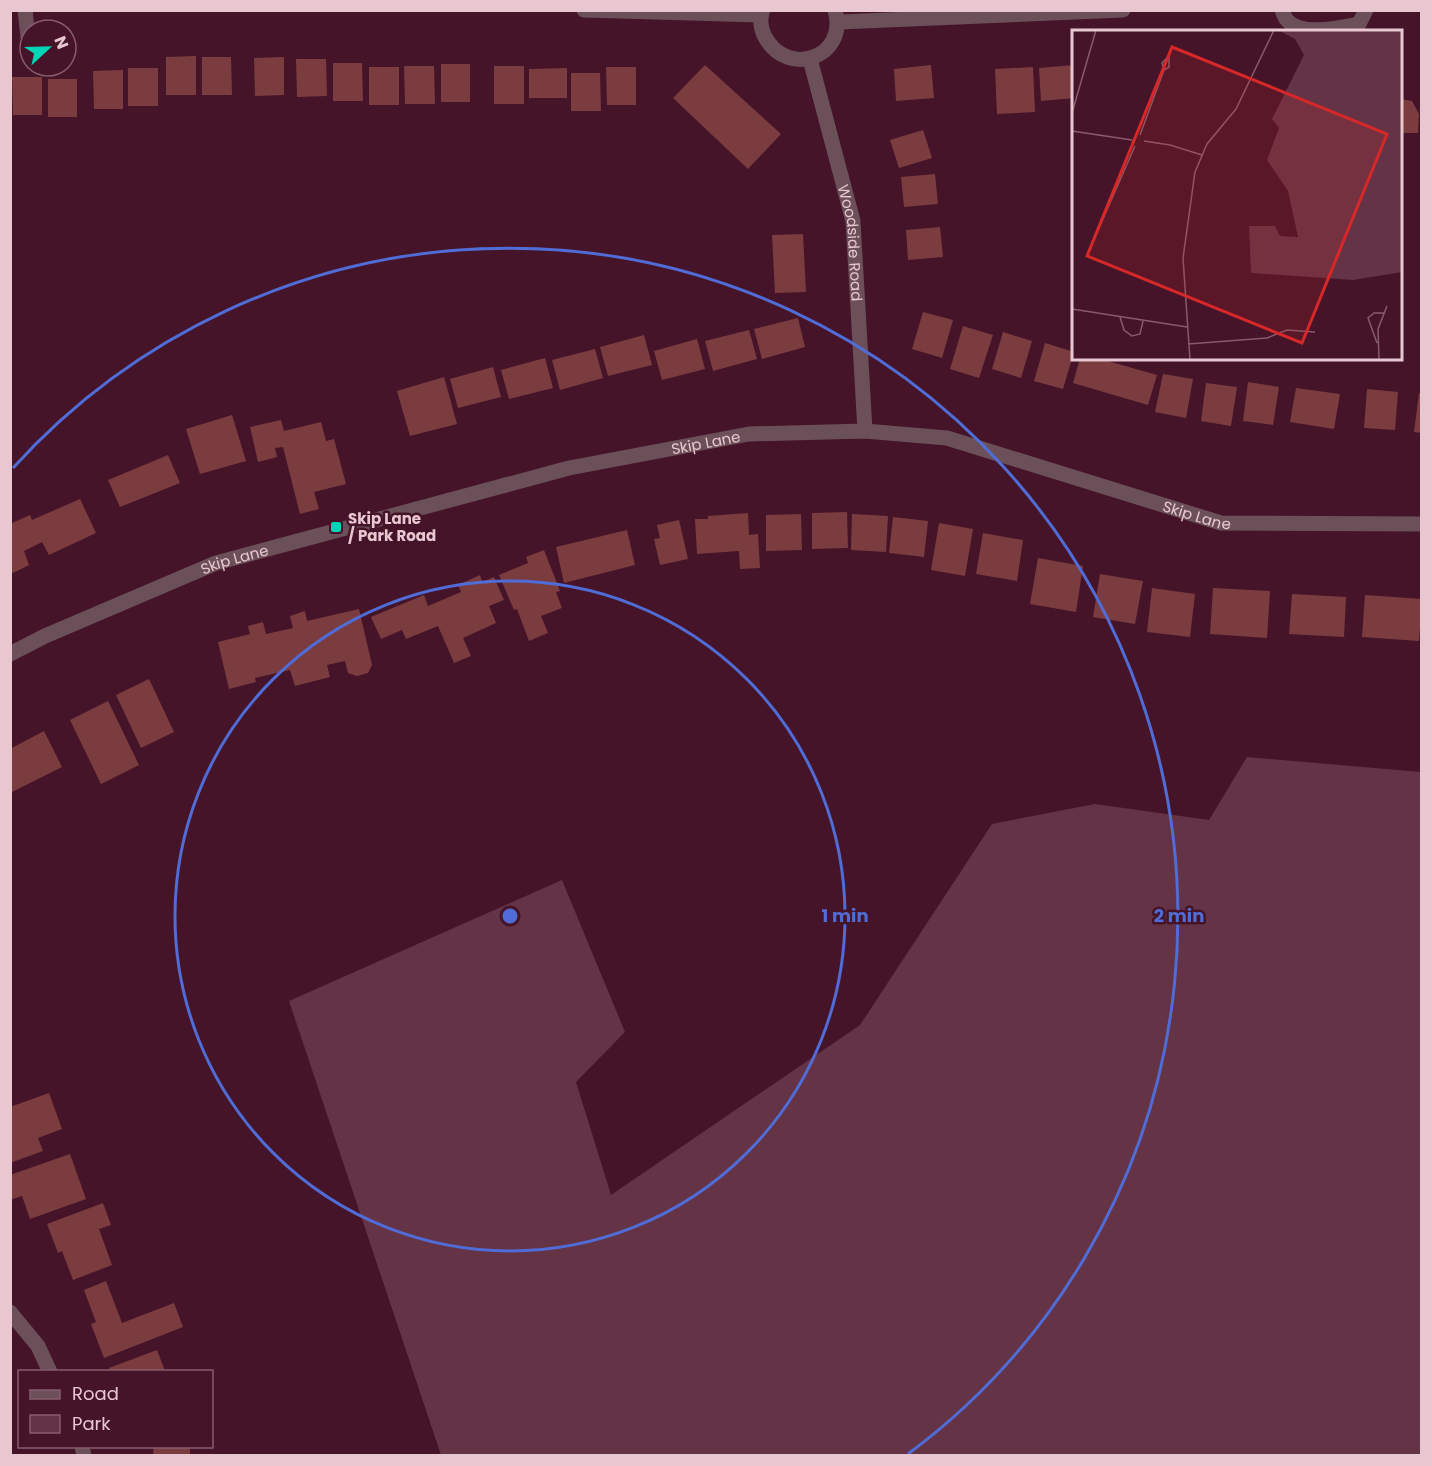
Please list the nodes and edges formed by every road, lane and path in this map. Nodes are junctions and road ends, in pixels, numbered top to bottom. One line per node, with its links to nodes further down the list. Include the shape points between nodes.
1 (584, 10): 5 (street)
2 (1123, 10): 6 (street)
3 (1282, 10): 4 (street, via 1287,21 1309,30 1359,24)
4 (1365, 10)
5 (762, 13): 7 (street, via 762,33 770,46 783,57)
6 (837, 16): 7 (street, via 836,36 824,52)
7 (810, 59): 8 (street, Woodside Road, via 853,221)
8 (865, 431): 9 (street, Skip Lane, via 946,438 1221,523); 10 (street, Skip Lane, via 749,434 570,468 216,563)
9 (1422, 524)
10 (10, 654)
11 (10, 1312): 12 (street, via 38,1346)
12 (50, 1370)

